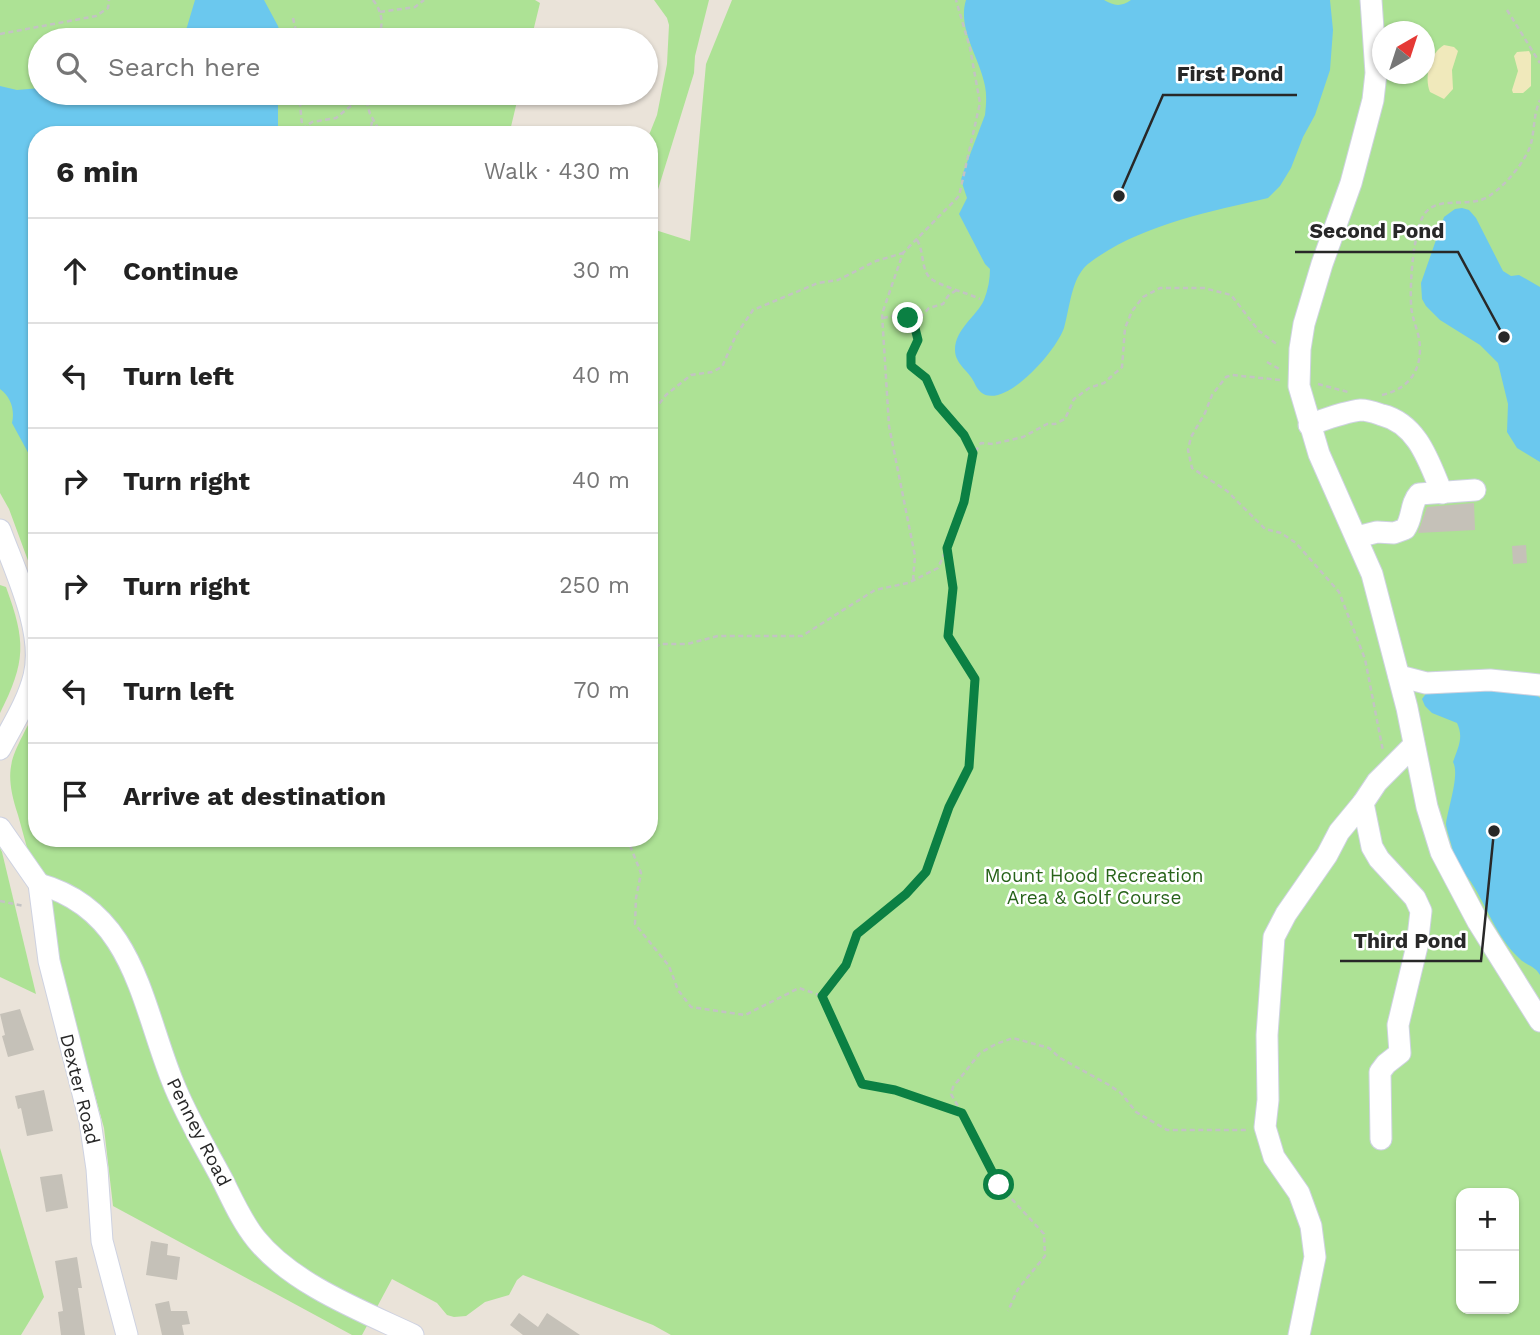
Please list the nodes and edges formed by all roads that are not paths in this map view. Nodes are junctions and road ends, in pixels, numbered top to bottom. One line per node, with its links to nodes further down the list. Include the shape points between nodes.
1 (1371, 0): 2 (street, via 1376,73 1373,100 1300,349 1299,386)
2 (1309, 425): 4 (street, via 1364,410 1395,418 1426,455); 6 (street)
3 (1475, 491): 4 (street)
4 (1442, 493): 6 (street, via 1417,495 1409,523 1400,532)
5 (0, 530): 7 (street)
6 (1357, 537): 8 (street, via 1372,574)
7 (28, 603)
8 (1399, 676): 9 (street, via 1426,683 1490,680); 11 (street)
9 (1540, 685)
10 (28, 692): 12 (street)
11 (1414, 745): 13 (street); 16 (street, via 1441,852)
12 (0, 749)
13 (1363, 803): 17 (street, via 1378,859 1415,898 1421,911 1398,1025 1400,1053 1380,1072); 20 (street, via 1339,832 1274,937 1265,1127 1274,1157 1299,1193 1311,1226 1315,1257)
14 (0, 828): 15 (street)
15 (40, 892): 18 (street, Dexter Road, via 55,985 90,1121 104,1254); 19 (street, Penney Road, via 55,889 88,907 121,946 173,1084 255,1238 306,1281)
16 (1540, 1021)
17 (1381, 1139)
18 (127, 1335)
19 (413, 1335)
20 (1299, 1335)

